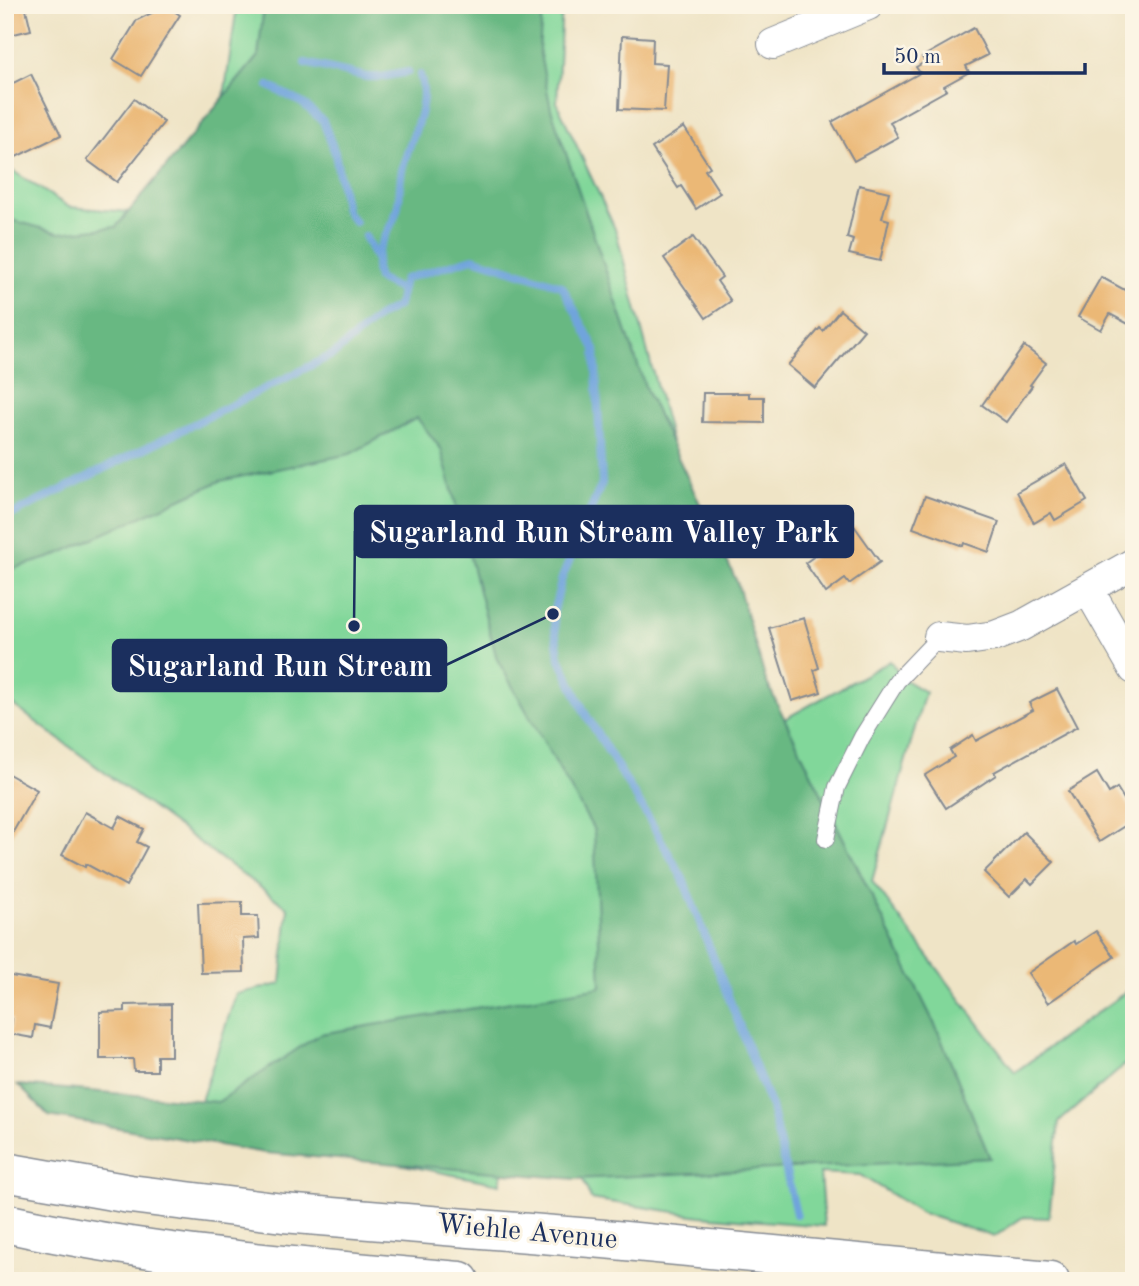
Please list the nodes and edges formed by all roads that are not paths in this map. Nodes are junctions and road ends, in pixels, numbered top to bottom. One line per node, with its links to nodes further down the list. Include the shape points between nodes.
1 (868, 5): 2 (street)
2 (773, 44)
3 (1134, 563): 4 (street)
4 (1088, 589): 5 (street, via 995,636); 6 (street)
5 (939, 637): 7 (lane, via 897,681 862,737 837,787)
6 (1134, 669)
7 (825, 839)
8 (5, 1172): 11 (main road, Wiehle Avenue, via 225,1207)
9 (5, 1223): 10 (main road, Wiehle Avenue, via 161,1251)
10 (460, 1281)
11 (1050, 1281)

